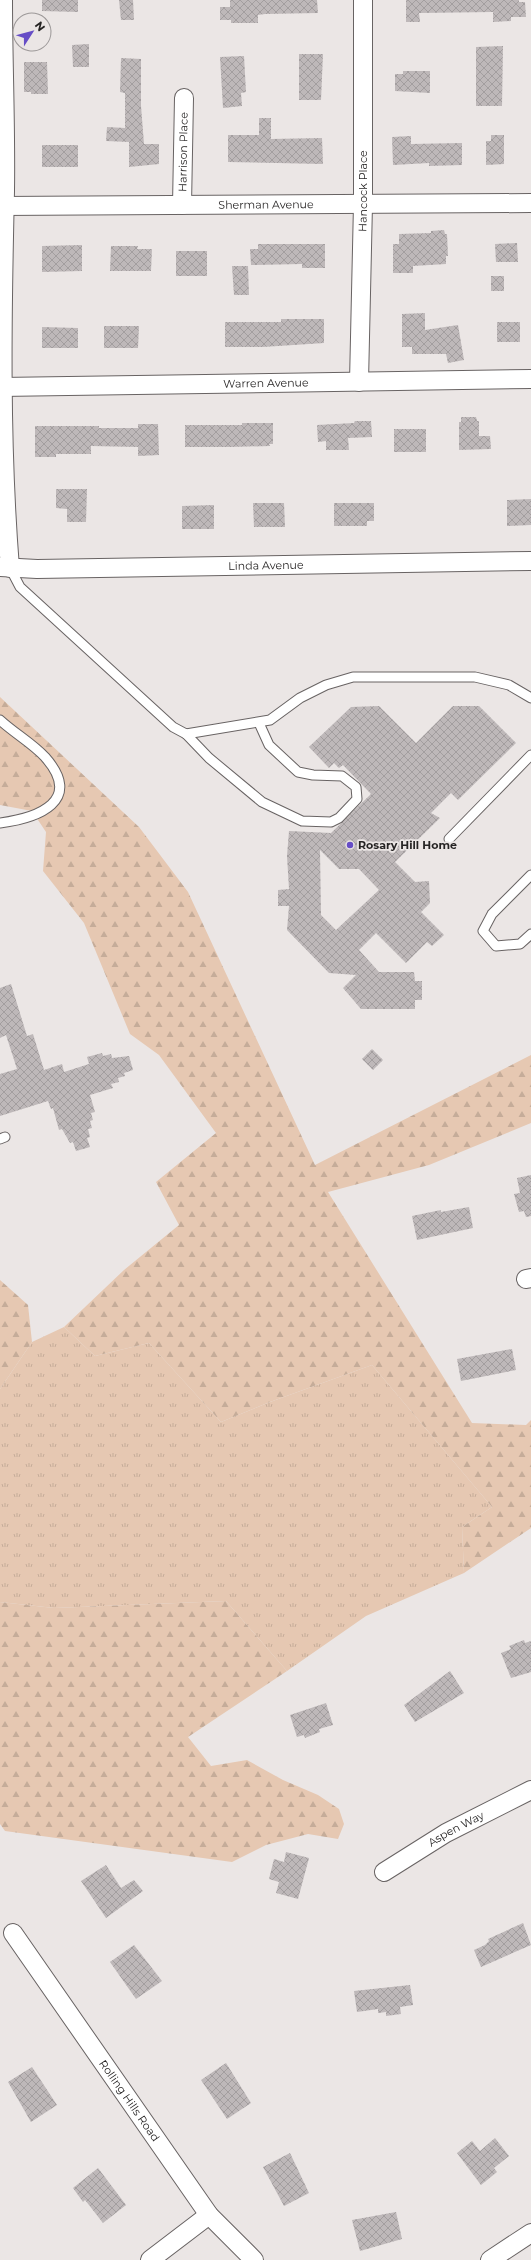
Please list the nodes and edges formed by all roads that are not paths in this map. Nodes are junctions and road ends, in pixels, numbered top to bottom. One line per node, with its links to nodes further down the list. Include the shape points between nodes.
1 (2, 0): 7 (street)
2 (363, 0): 5 (street, Hancock Place)
3 (184, 98): 6 (street, Harrison Place)
4 (531, 203): 5 (street, Sherman Avenue)
5 (363, 204): 6 (street, Sherman Avenue); 9 (street, Hancock Place)
6 (182, 205): 7 (street, Sherman Avenue)
7 (2, 206): 10 (street)
8 (531, 379): 9 (street, Warren Avenue)
9 (359, 382): 10 (street, Warren Avenue)
10 (1, 387): 12 (street)
11 (531, 561): 12 (street, Linda Avenue)
12 (5, 568): 16 (lane, via 25,592 173,727)
13 (531, 698): 15 (lane, via 509,685 475,677 353,677 326,685 300,698 270,720)
14 (0, 720): 18 (lane, via 45,757 60,782 59,796 50,808 32,817)
15 (259, 723): 16 (lane); 16 (lane, via 269,745 298,772 342,776 356,787 357,799 340,818 331,822 302,822 262,802 209,758)
16 (186, 734)
17 (531, 755): 19 (lane)
18 (0, 823)
19 (449, 839)
20 (531, 875): 21 (lane, via 492,914 483,931 496,946 520,944)
21 (531, 934)
22 (531, 1790): 23 (street, Aspen Way, via 446,1833)
23 (384, 1872)
24 (13, 1933): 25 (street, Rolling Hills Road)
25 (209, 2215): 27 (street); 28 (street, Rolling Hills Road)
26 (531, 2233): 29 (street)
27 (150, 2260)
28 (254, 2260)
29 (490, 2260)

